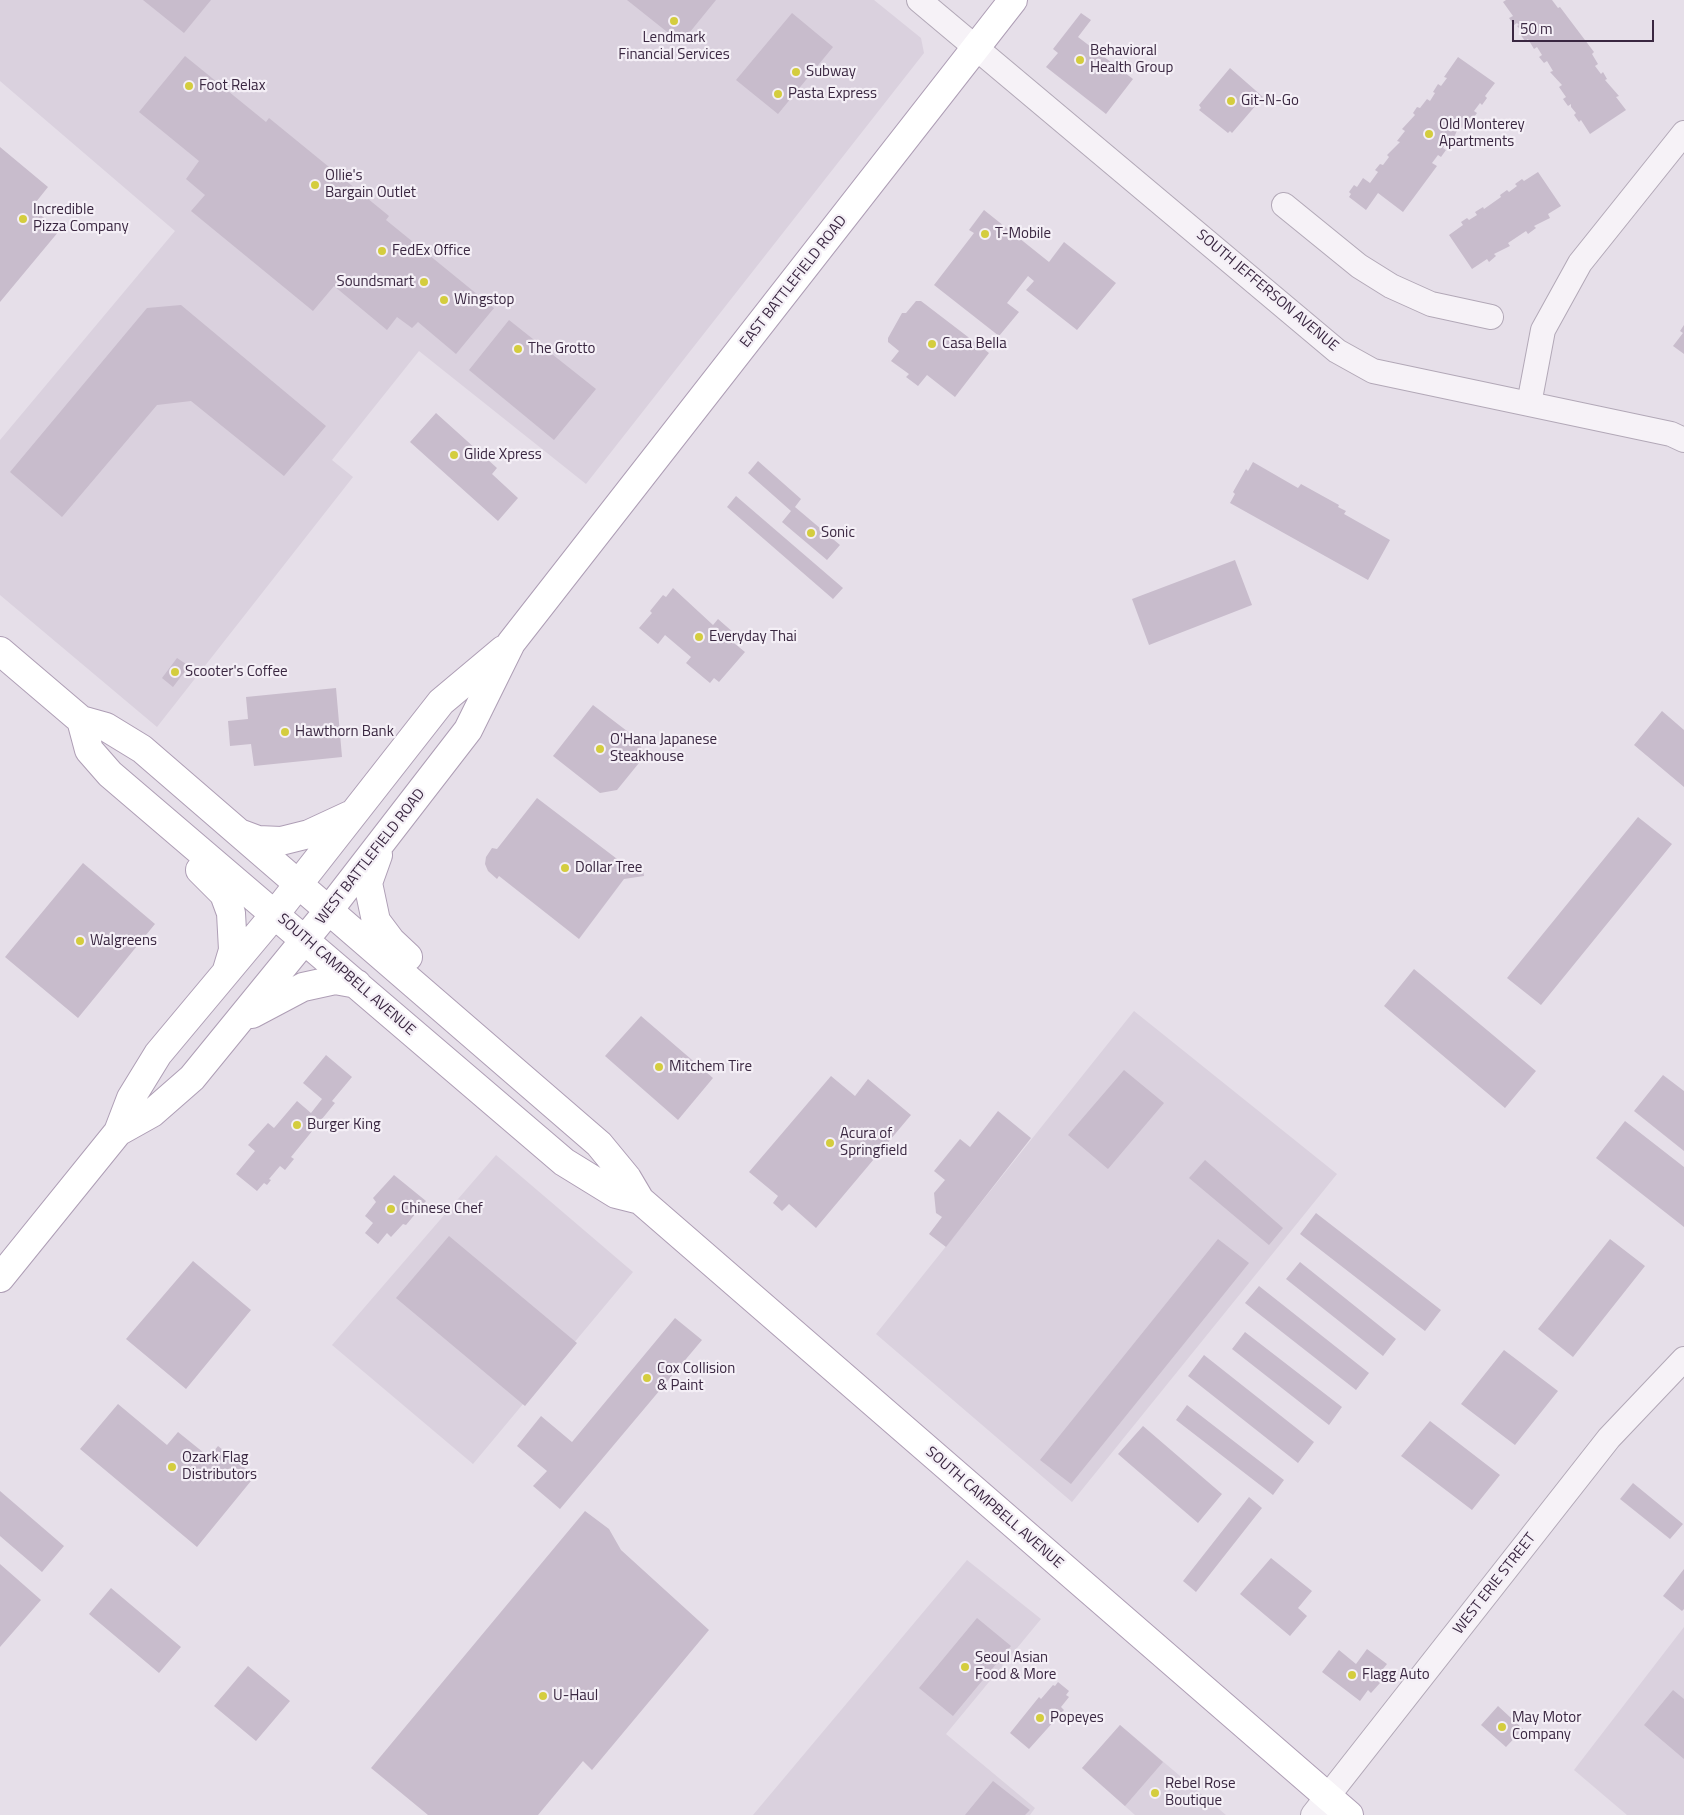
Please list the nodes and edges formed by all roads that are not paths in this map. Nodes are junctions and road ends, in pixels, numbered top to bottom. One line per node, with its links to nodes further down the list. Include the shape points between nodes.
1 (920, 0): 3 (street, SOUTH JEFFERSON AVENUE)
2 (1013, 0): 3 (main road, EAST BATTLEFIELD ROAD)
3 (978, 47): 7 (street, SOUTH JEFFERSON AVENUE, via 1337,351 1373,371); 9 (main road, EAST BATTLEFIELD ROAD)
4 (1684, 133): 7 (street, via 1580,263 1543,330)
5 (1284, 205): 6 (street, via 1359,266 1391,286 1431,304)
6 (1491, 317)
7 (1529, 404): 8 (street, SOUTH JEFFERSON AVENUE, via 1671,434)
8 (1684, 440)
9 (574, 564): 10 (main road, WEST BATTLEFIELD ROAD)
10 (511, 643): 14 (main road, WEST BATTLEFIELD ROAD, via 442,702); 16 (main road, WEST BATTLEFIELD ROAD, via 468,730)
11 (0, 651): 12 (main road, SOUTH CAMPBELL AVENUE)
12 (81, 720): 13 (main road, SOUTH CAMPBELL AVENUE, via 89,750); 15 (main road, SOUTH CAMPBELL AVENUE, via 106,727 142,749)
13 (126, 788): 19 (main road, SOUTH CAMPBELL AVENUE); 21 (main road, via 143,815 224,894 234,936 234,950)
14 (354, 814): 15 (main road, via 309,834 281,841 258,840); 17 (main road, WEST BATTLEFIELD ROAD)
15 (239, 833): 17 (main road, SOUTH CAMPBELL AVENUE)
16 (384, 840): 18 (main road, WEST BATTLEFIELD ROAD); 24 (main road, via 368,883 376,920 391,941 471,1014)
17 (298, 885): 18 (main road, SOUTH CAMPBELL AVENUE); 19 (main road, WEST BATTLEFIELD ROAD)
18 (329, 910): 20 (main road, WEST BATTLEFIELD ROAD); 24 (main road, SOUTH CAMPBELL AVENUE)
19 (275, 914): 20 (main road, SOUTH CAMPBELL AVENUE); 21 (main road, WEST BATTLEFIELD ROAD)
20 (306, 940): 22 (main road, SOUTH CAMPBELL AVENUE); 23 (main road, WEST BATTLEFIELD ROAD)
21 (226, 972): 25 (main road, WEST BATTLEFIELD ROAD, via 158,1054 131,1098)
22 (357, 984): 23 (main road, via 335,980 302,987); 26 (main road, SOUTH CAMPBELL AVENUE, via 564,1162 616,1194)
23 (239, 1020): 25 (main road, WEST BATTLEFIELD ROAD, via 192,1078 152,1113)
24 (508, 1065): 26 (main road, SOUTH CAMPBELL AVENUE, via 599,1144 627,1178)
25 (118, 1132): 27 (main road, WEST BATTLEFIELD ROAD)
26 (640, 1200): 29 (main road, SOUTH CAMPBELL AVENUE)
27 (0, 1278)
28 (1684, 1359): 29 (street, WEST ERIE STREET, via 1609,1438)
29 (1320, 1806): 30 (main road, SOUTH CAMPBELL AVENUE)
30 (1349, 1815)

